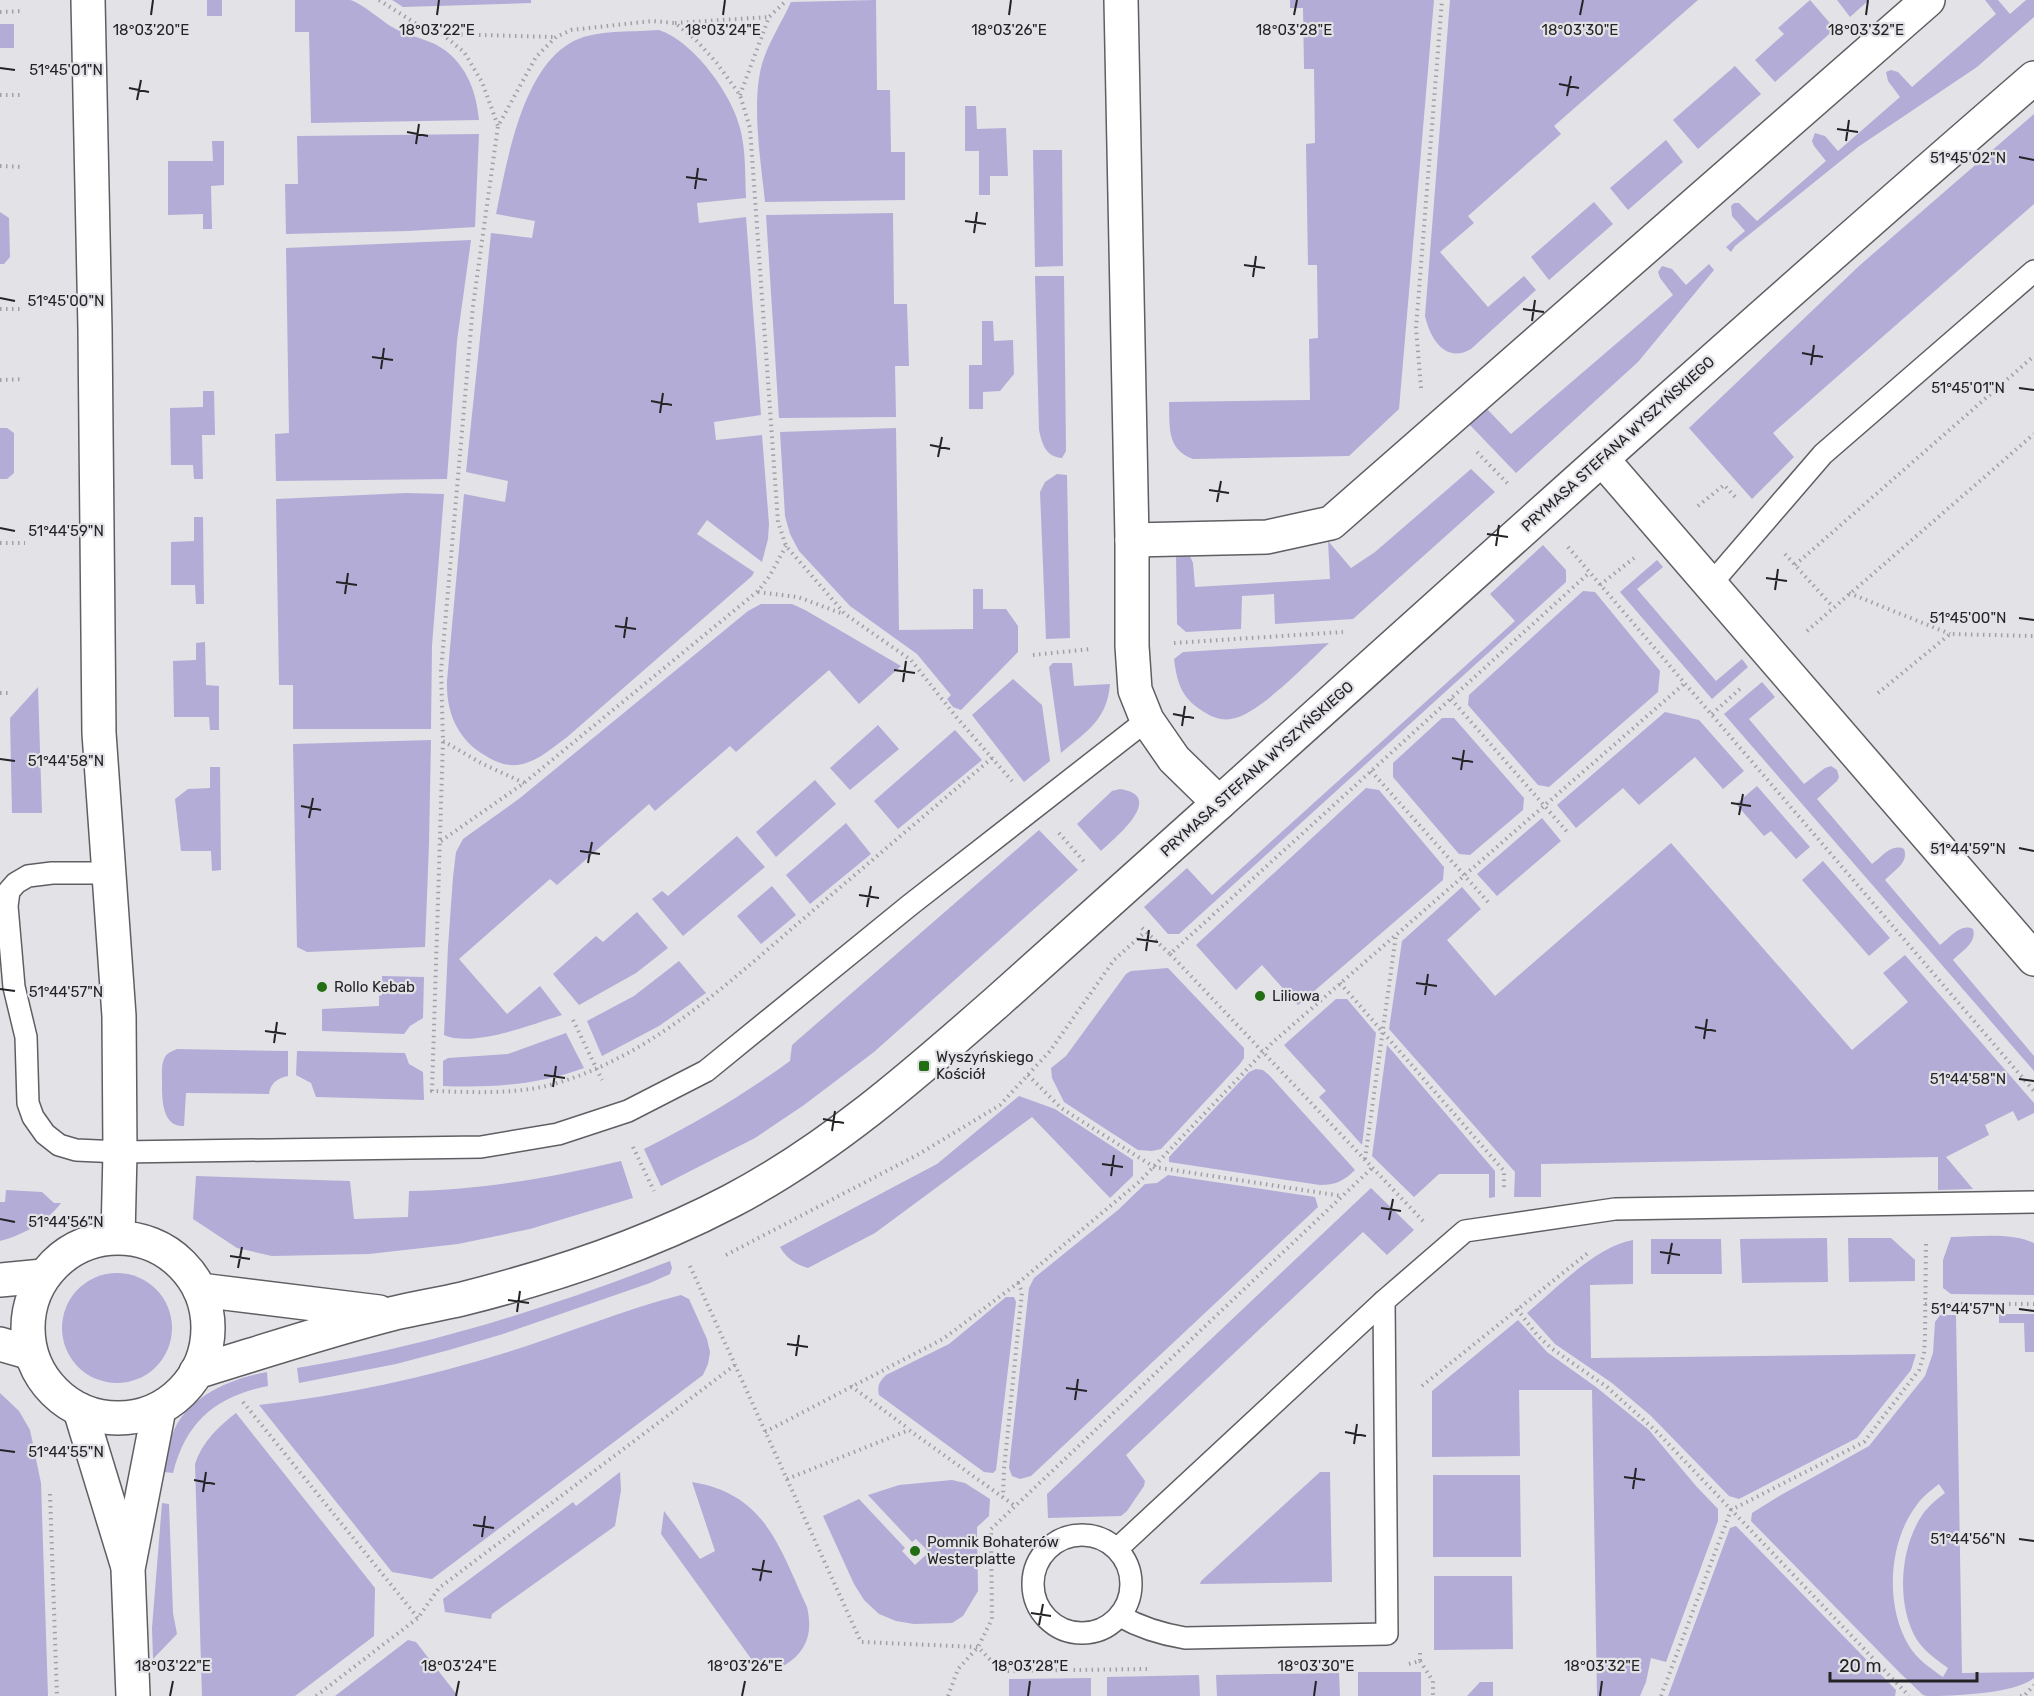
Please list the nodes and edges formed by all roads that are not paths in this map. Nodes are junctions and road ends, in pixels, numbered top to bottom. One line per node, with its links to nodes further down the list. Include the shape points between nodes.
1 (88, 0): 11 (street, via 99,733)
2 (1121, 0): 7 (street)
3 (1928, 0): 7 (street, via 1331,523 1267,537)
4 (2034, 78): 6 (street, PRYMASA STEFANA WYSZYŃSKIEGO)
5 (2034, 271): 8 (lane, via 1823,454)
6 (1602, 459): 8 (street); 10 (street, PRYMASA STEFANA WYSZYŃSKIEGO)
7 (1132, 540): 9 (street, via 1135,690)
8 (1711, 584): 12 (street)
9 (1147, 720): 10 (street, via 1174,759); 13 (lane, via 706,1071 628,1111 558,1134 481,1147)
10 (1219, 803): 20 (street, PRYMASA STEFANA WYSZYŃSKIEGO, via 924,1065 859,1119 798,1162 672,1230 609,1254 530,1280)
11 (109, 873): 13 (street, via 119,1016); 13 (lane, via 28,876 9,891 7,906 14,987 26,1037 28,1103 33,1118 58,1145)
12 (2034, 959)
13 (120, 1152): 15 (street)
14 (2034, 1202): 19 (lane, via 1615,1209 1465,1231)
15 (118, 1237): 16 (street, via 88,1242 63,1255); 18 (street, via 143,1240 167,1251 186,1268)
16 (43, 1276): 17 (street); 22 (street, via 31,1300 27,1327)
17 (0, 1280)
18 (200, 1290): 20 (street, PRYMASA STEFANA WYSZYŃSKIEGO); 23 (street, via 207,1310 208,1331 205,1352)
19 (1384, 1301): 26 (lane); 28 (lane, via 1388,1634 1185,1638 1162,1635)
20 (393, 1314): 23 (street, PRYMASA STEFANA WYSZYŃSKIEGO)
21 (0, 1344): 22 (street)
22 (31, 1353): 25 (street, via 41,1377 58,1397)
23 (196, 1372): 24 (street, via 174,1398)
24 (159, 1408): 25 (street, via 133,1417 106,1418); 27 (street)
25 (80, 1410): 27 (street)
26 (1117, 1550): 28 (lane, via 1130,1575 1131,1590); 28 (lane, via 1089,1536 1073,1536 1046,1551 1033,1578 1039,1609 1062,1629 1077,1634 1093,1632 1108,1627)
27 (128, 1569): 29 (street)
28 (1120, 1616)
29 (133, 1696)

